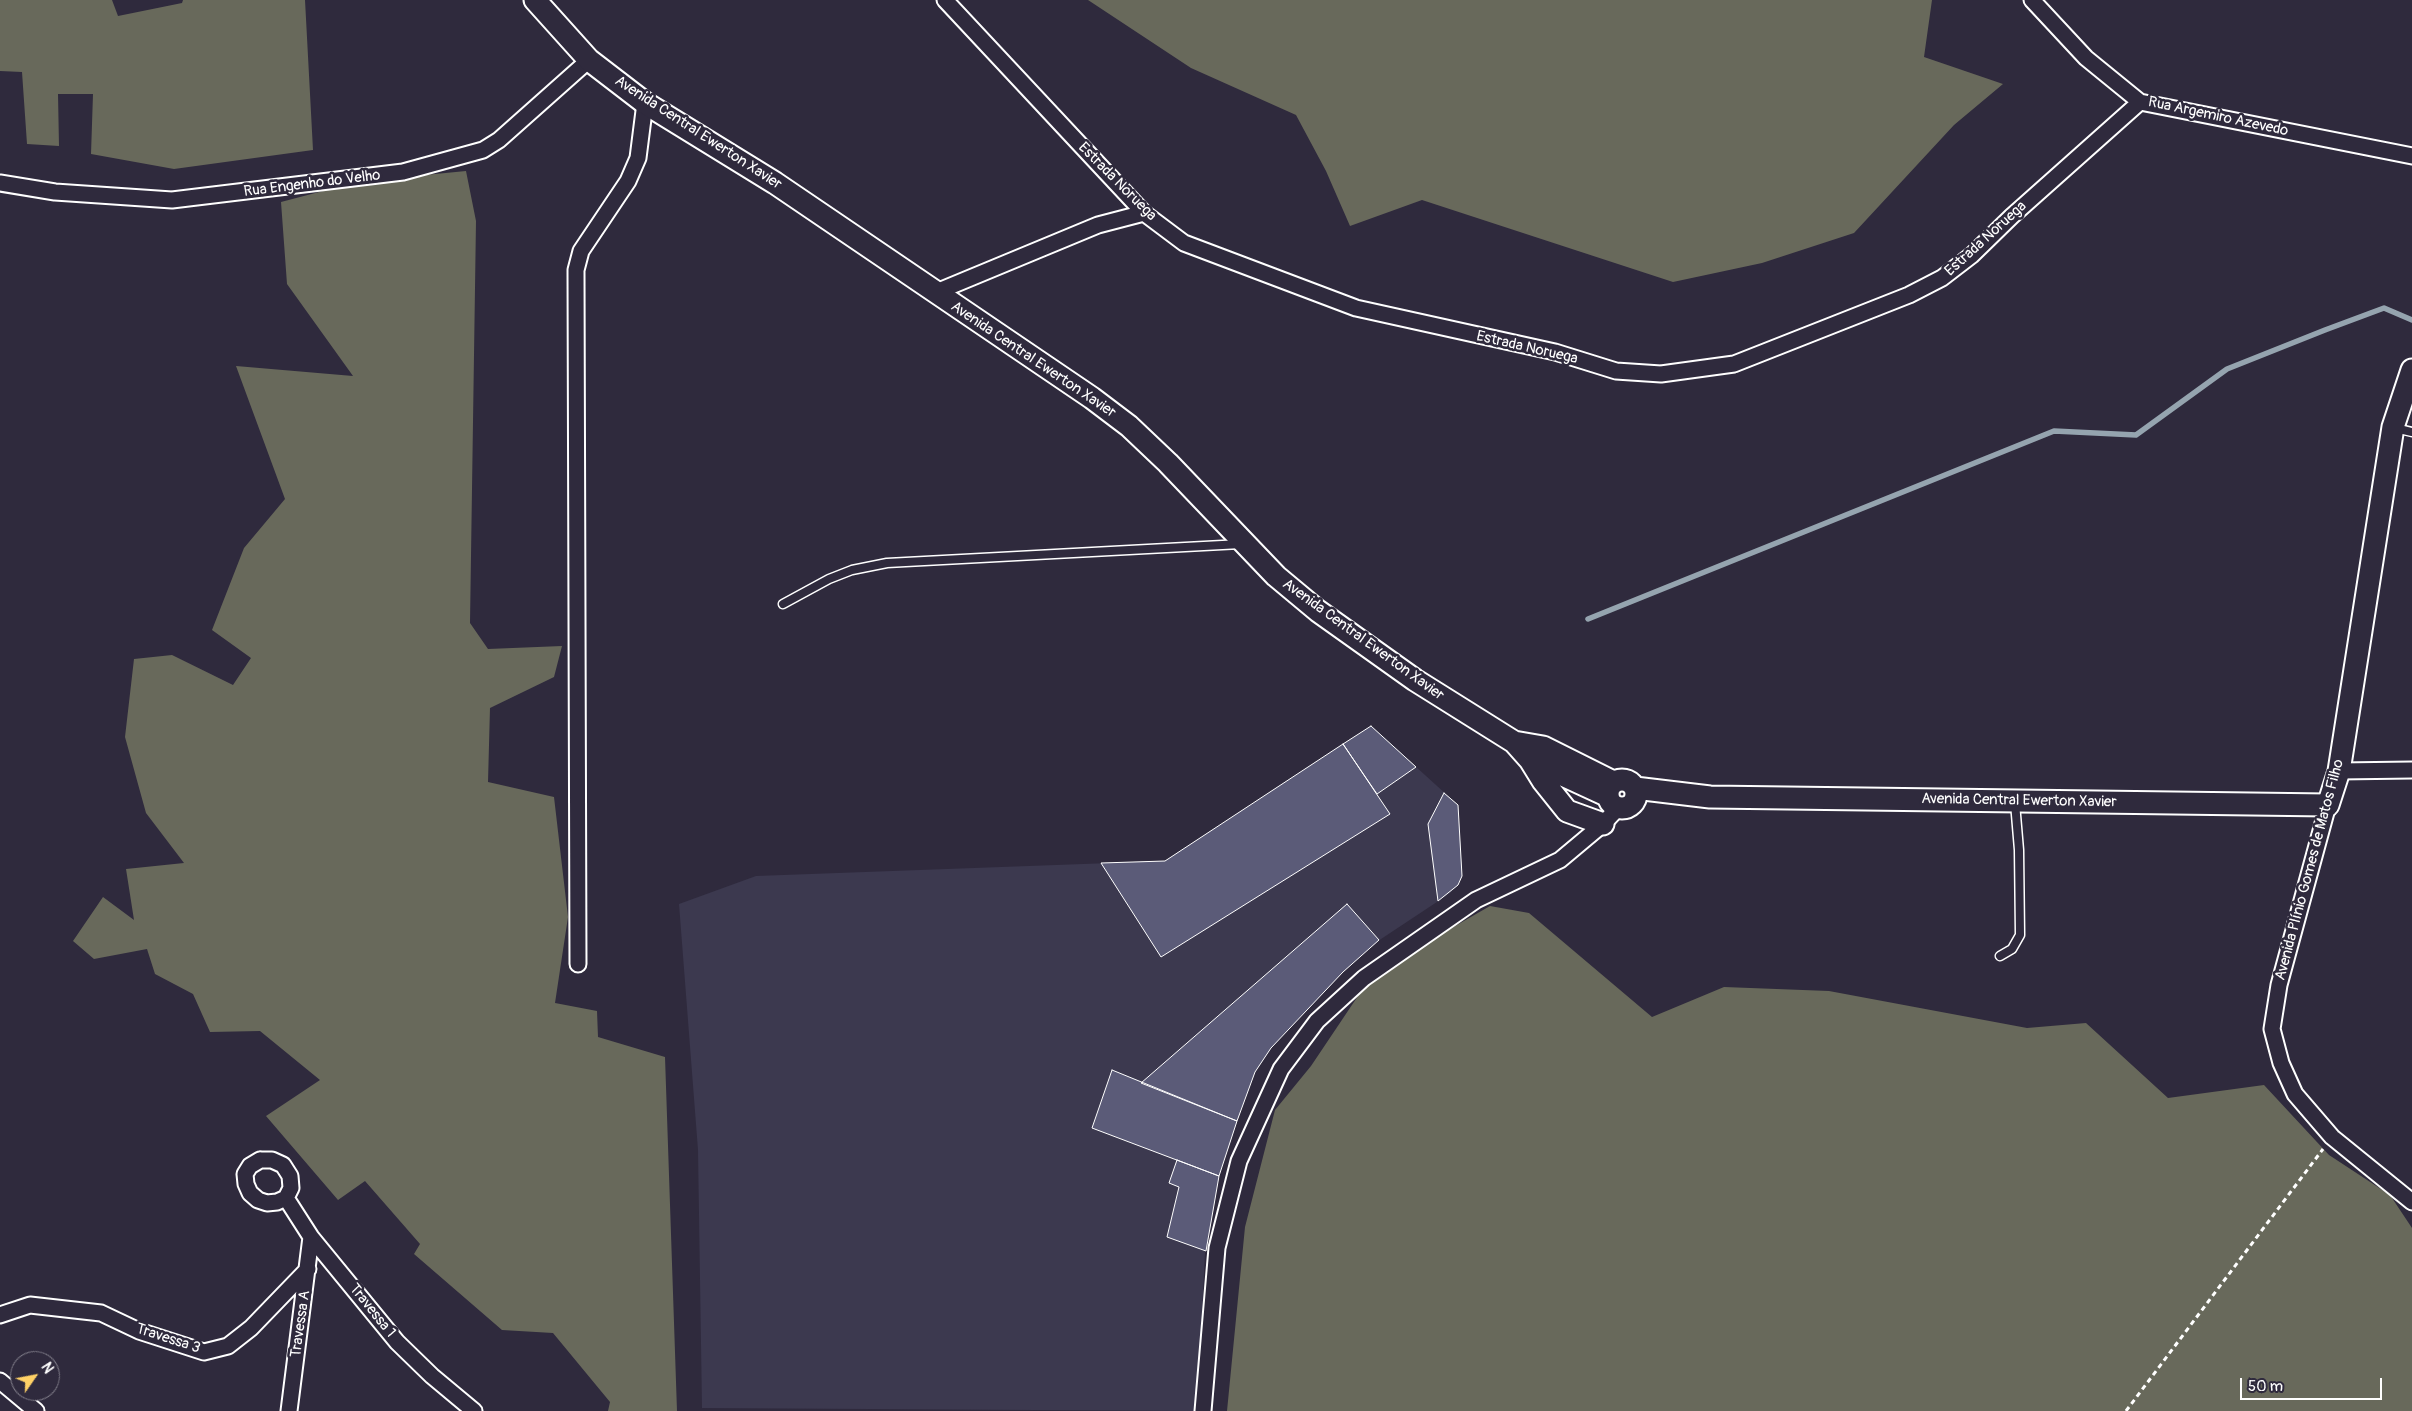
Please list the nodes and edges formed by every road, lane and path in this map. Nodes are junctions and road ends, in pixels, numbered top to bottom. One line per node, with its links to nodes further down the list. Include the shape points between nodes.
1 (535, 0): 4 (main road, Avenida Central Ewerton Xavier)
2 (945, 0): 9 (street, Estrada Noruega)
3 (2032, 0): 5 (street, Rua Argemiro Azevedo, via 2086,58)
4 (589, 60): 6 (main road, Avenida Central Ewerton Xavier); 8 (street, Rua Engenho do Velho, via 499,140 483,150 403,172 172,200 55,192)
5 (2140, 102): 7 (street, Rua Argemiro Azevedo); 9 (street, Estrada Noruega, via 1972,256 1942,278 1909,295 1734,364 1661,374 1616,371 1555,352 1356,308 1184,243)
6 (645, 103): 10 (main road, Avenida Central Ewerton Xavier, via 775,182); 24 (street, via 638,158 628,181 581,251 576,270)
7 (2412, 156)
8 (0, 183)
9 (1144, 213): 10 (street, via 1098,225)
10 (934, 293): 13 (main road, Avenida Central Ewerton Xavier, via 1129,426)
11 (2412, 370): 12 (main road, Avenida Plínio Gomes de Matos Filho)
12 (2403, 430): 18 (main road, Avenida Plínio Gomes de Matos Filho)
13 (1243, 544): 14 (lane, via 887,563 852,570 829,579); 15 (main road, Avenida Central Ewerton Xavier, via 1318,611 1415,680)
14 (783, 604)
15 (1514, 742): 16 (main road, Avenida Central Ewerton Xavier); 19 (main road, Avenida Central Ewerton Xavier, via 1542,747)
16 (1530, 760): 19 (main road, Avenida Central Ewerton Xavier); 22 (main road, via 1567,811)
17 (2412, 770): 18 (street)
18 (2339, 771): 21 (main road, Avenida Plínio Gomes de Matos Filho)
19 (1621, 796): 20 (main road, Avenida Central Ewerton Xavier, via 1691,802 1710,797); 22 (street)
20 (2014, 801): 21 (main road, Avenida Central Ewerton Xavier); 23 (lane, via 2019,850 2020,935 2012,949)
21 (2328, 805): 25 (street, Avenida Plínio Gomes de Matos Filho, via 2279,985 2272,1029 2281,1063 2295,1094)
22 (1603, 824): 35 (street, via 1560,860 1476,900 1364,978 1317,1021 1281,1069 1239,1161 1217,1248)
23 (2000, 956)
24 (578, 964)
25 (2332, 1137): 27 (street, Avenida Plínio Gomes de Matos Filho); 36 (path)
26 (286, 1198): 28 (street, Travessa 1)
27 (2412, 1202)
28 (311, 1237): 29 (street, Travessa A); 34 (street, Travessa 1, via 397,1342)
29 (308, 1269): 30 (street, Travessa 3, via 251,1328 228,1346 204,1352 139,1331 101,1313 30,1305); 33 (street, Travessa A)
30 (0, 1315)
31 (0, 1381): 32 (street)
32 (36, 1411)
33 (289, 1411)
34 (474, 1411)
35 (1203, 1411)
36 (2126, 1411)

